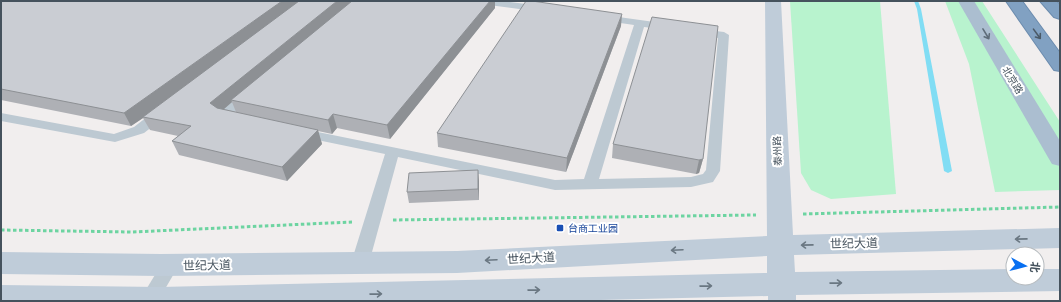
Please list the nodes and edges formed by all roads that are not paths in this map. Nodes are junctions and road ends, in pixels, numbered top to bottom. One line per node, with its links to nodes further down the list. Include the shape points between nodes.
1 (481, 1): 5 (lane)
2 (773, 1): 18 (street, 泰州路)
3 (966, 1): 15 (main road, 北京路, one-way to 15)
4 (1014, 2): 8 (highway, one-way to 8)
5 (557, 12)
6 (595, 17): 7 (lane)
7 (640, 23): 16 (lane); 16 (lane, via 724,35 713,171 708,178 691,182)
8 (1060, 66)
9 (259, 86): 12 (lane, via 223,116)
10 (171, 106): 11 (lane, via 139,130 115,138)
11 (1, 117)
12 (246, 121)
13 (292, 131): 14 (lane)
14 (392, 153): 16 (lane, via 555,185); 19 (lane)
15 (1060, 159)
16 (590, 184)
17 (1060, 238): 18 (street, 世纪大道, one-way to 18)
18 (780, 245): 19 (street, 世纪大道, one-way to 19, via 457,262); 23 (street, 泰州路)
19 (360, 263): 21 (street, 世纪大道)
20 (1, 264): 21 (street, 世纪大道)
21 (170, 265): 25 (lane)
22 (1060, 280): 23 (street, one-way to 22)
23 (782, 292): 25 (street, one-way to 23)
24 (1, 297): 25 (street)
25 (150, 298)

